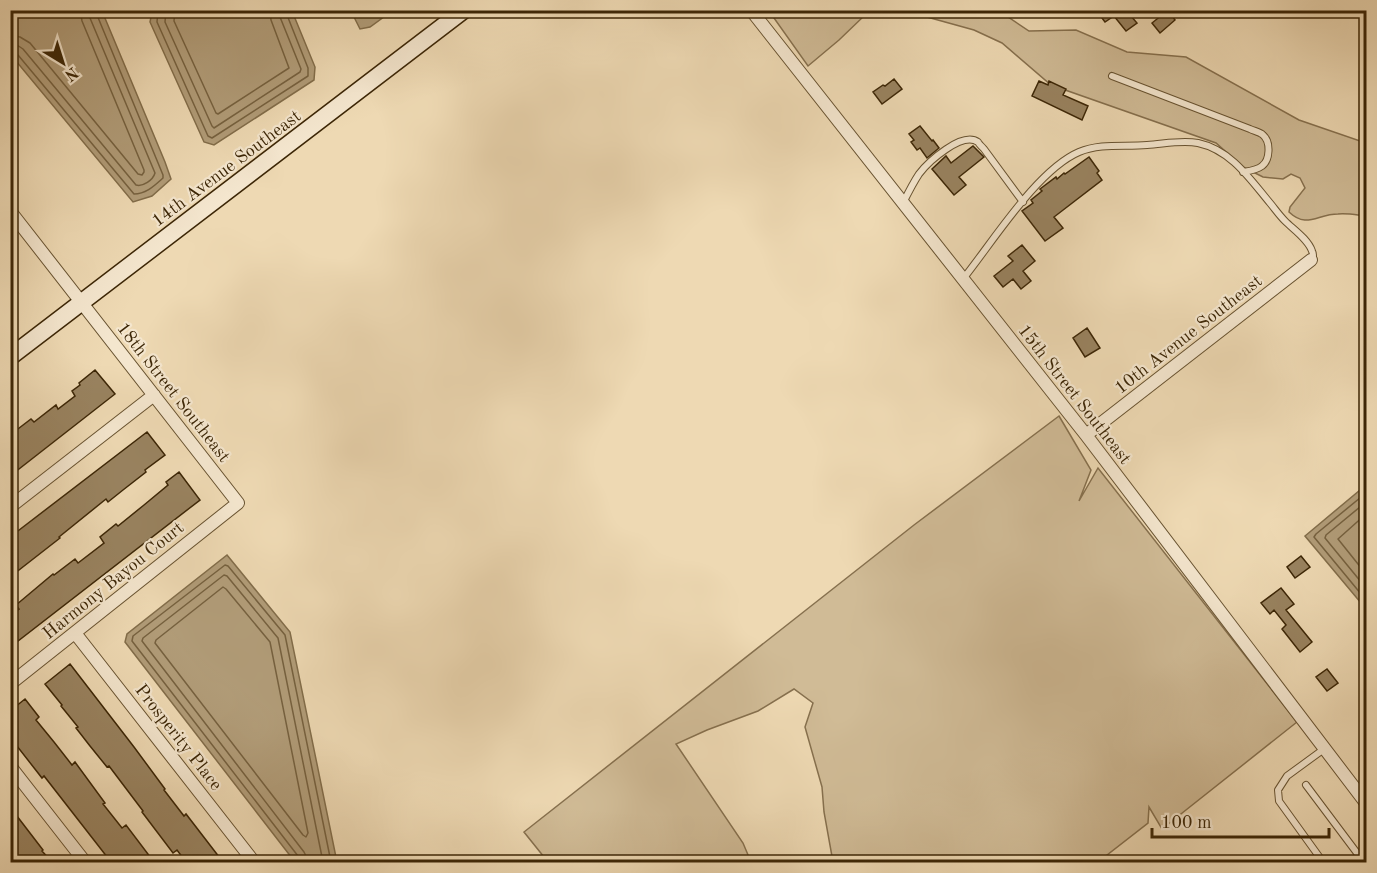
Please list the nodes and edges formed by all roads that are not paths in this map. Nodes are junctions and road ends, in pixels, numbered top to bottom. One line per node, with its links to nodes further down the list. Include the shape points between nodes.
1 (464, 10): 10 (street, 14th Avenue Southeast)
2 (751, 10): 6 (street, 15th Street Southeast)
3 (1112, 76): 4 (lane, via 1264,136 1269,149 1266,161 1259,168)
4 (1243, 172): 5 (lane, via 1215,148 1197,143 1102,146 1060,163); 8 (lane, via 1308,244)
5 (1023, 202): 6 (lane, via 973,140 948,147 920,173); 9 (lane)
6 (903, 203): 9 (street, 15th Street Southeast)
7 (10, 211): 10 (street, 18th Street Southeast)
8 (1311, 261): 13 (street, 10th Avenue Southeast)
9 (963, 279): 13 (street, 15th Street Southeast)
10 (82, 303): 11 (street, 14th Avenue Southeast); 12 (street, 18th Street Southeast)
11 (10, 357)
12 (154, 395): 14 (street, 18th Street Southeast); 15 (street)
13 (1086, 435): 18 (street, 15th Street Southeast)
14 (237, 503): 16 (street, Harmony Bayou Court)
15 (10, 507)
16 (75, 633): 17 (street, Harmony Bayou Court); 24 (street, Prosperity Place)
17 (10, 684)
18 (1324, 748): 21 (street, 15th Street Southeast); 25 (lane, via 1287,776 1278,790 1279,801)
19 (10, 766): 23 (street)
20 (1306, 785): 22 (lane)
21 (1366, 803)
22 (1362, 860): 26 (lane)
23 (85, 862)
24 (254, 862)
25 (1323, 862)
26 (1353, 862)

